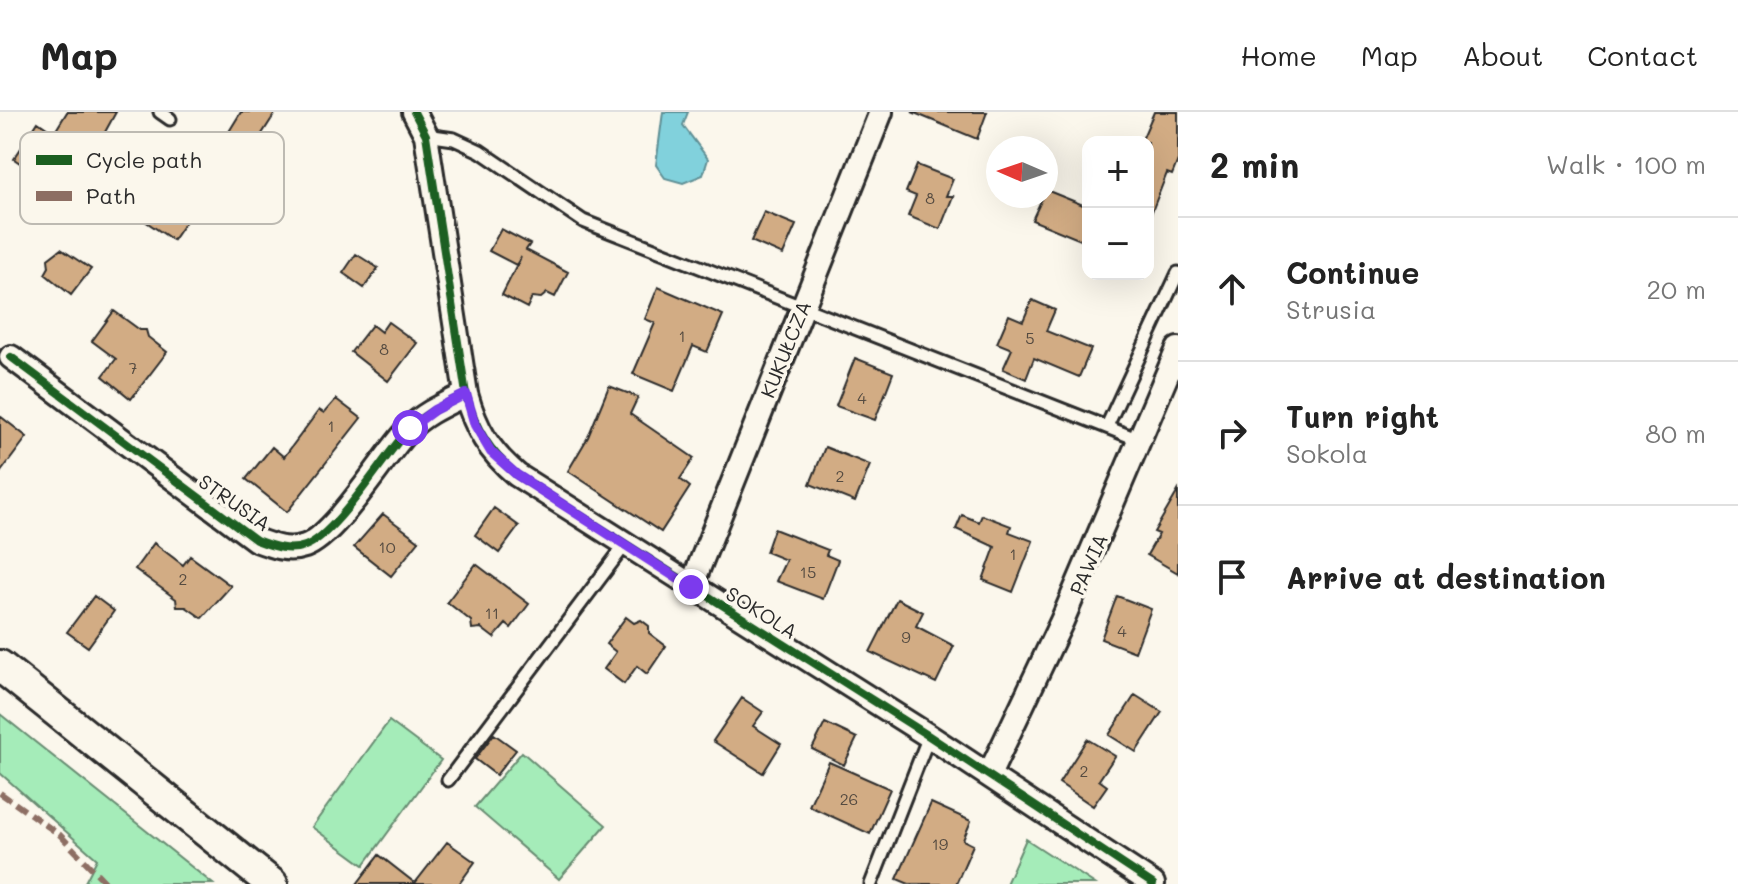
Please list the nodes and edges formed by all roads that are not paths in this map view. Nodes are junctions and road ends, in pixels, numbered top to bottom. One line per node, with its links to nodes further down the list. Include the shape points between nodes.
1 (414, 112): 3 (street, SOKOLA)
2 (881, 112): 5 (street, KUKUŁCZA)
3 (426, 135): 5 (lane, via 454,139 480,151 583,221); 8 (street, SOKOLA)
4 (1178, 273): 9 (lane)
5 (801, 309): 9 (lane); 12 (street, KUKUŁCZA)
6 (1178, 349): 10 (street, PAWIA)
7 (11, 357): 8 (street, STRUSIA, via 256,540 278,549 305,546 324,534 410,428)
8 (466, 394): 11 (street, SOKOLA, via 475,425 491,452 517,475)
9 (1107, 426): 10 (lane)
10 (1142, 441): 15 (street, PAWIA)
11 (625, 545): 12 (street, SOKOLA); 16 (lane)
12 (691, 587): 14 (street, SOKOLA)
13 (0, 666): 17 (main road)
14 (929, 736): 15 (street, SOKOLA); 18 (lane)
15 (989, 775): 19 (street, SOKOLA)
16 (448, 780)
17 (272, 884)
18 (871, 884)
19 (1153, 884)

